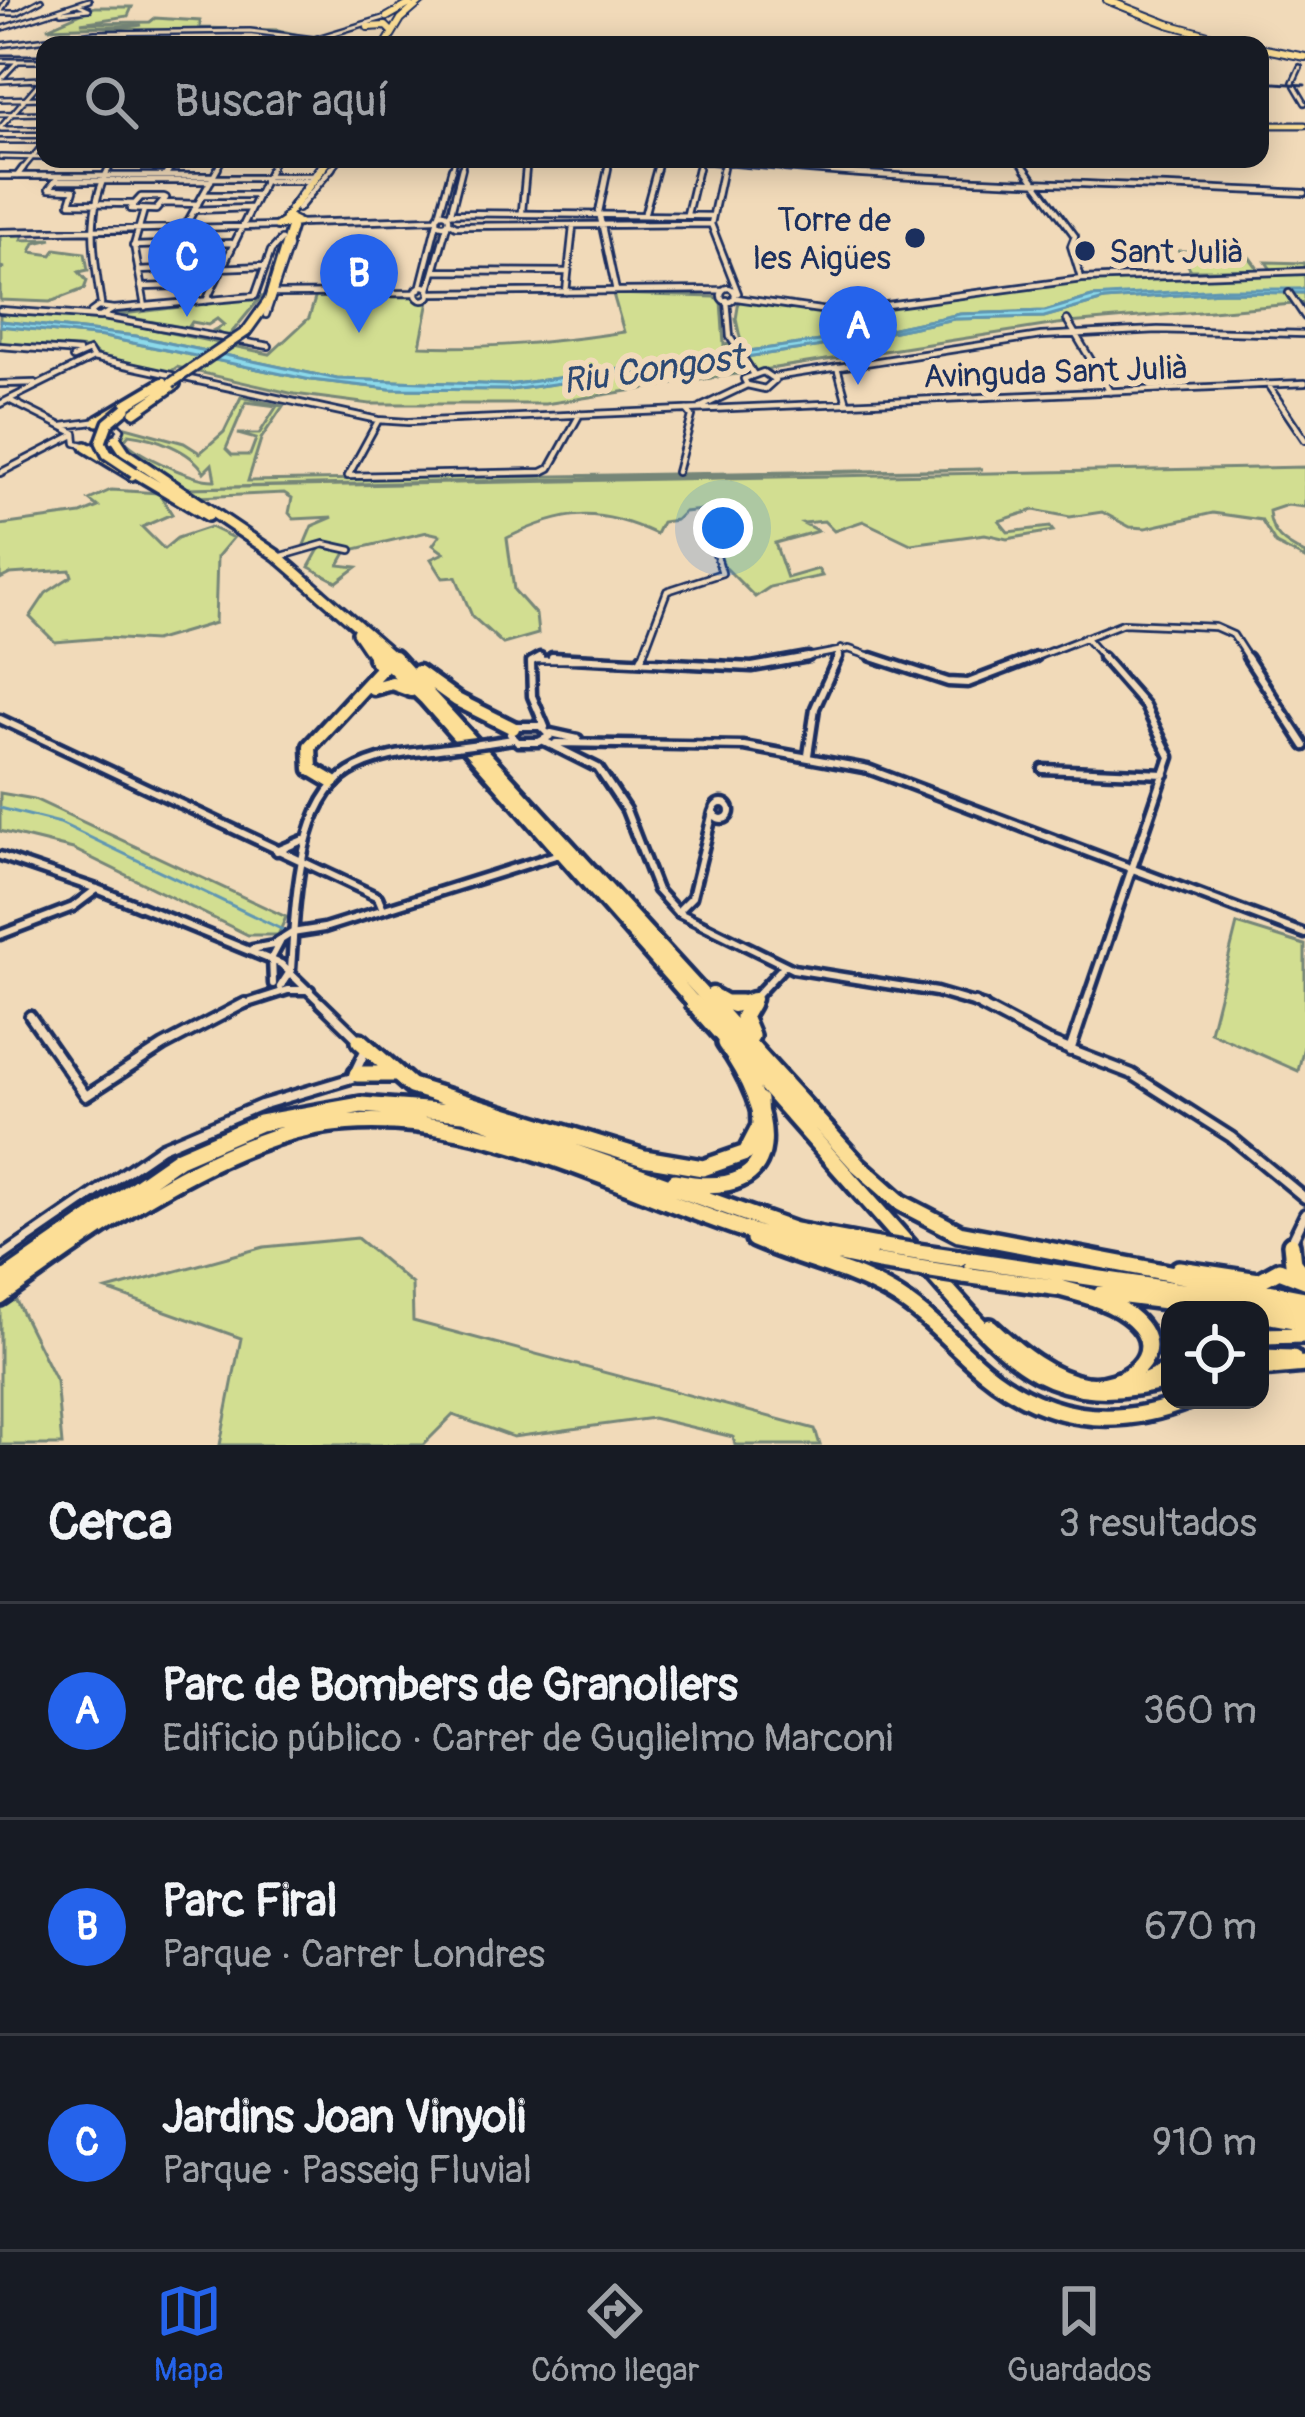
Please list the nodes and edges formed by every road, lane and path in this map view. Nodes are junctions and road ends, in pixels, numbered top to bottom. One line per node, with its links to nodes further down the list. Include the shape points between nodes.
1 (40, 0): 8 (street)
2 (89, 0): 5 (street)
3 (422, 0): 9 (highway); 12 (highway); 17 (highway)
4 (1103, 0): 18 (highway); 19 (highway)
5 (78, 2): 7 (street); 7 (street, via 89,9)
6 (3, 3): 8 (street)
7 (58, 10): 11 (street)
8 (0, 13)
9 (387, 17): 10 (street)
10 (368, 27): 12 (highway); 15 (street)
11 (0, 29)
12 (392, 32): 16 (highway)
13 (65, 36): 14 (street)
14 (283, 36)
15 (327, 36)
16 (391, 36)
17 (394, 36)
18 (1205, 36)
19 (1212, 36)
20 (36, 40): 21 (street)
21 (0, 45)
22 (1269, 53): 26 (highway)
23 (0, 61): 24 (street)
24 (18, 61): 25 (street); 28 (street)
25 (36, 61)
26 (1303, 62): 33 (street, via 1294,84)
27 (36, 78): 28 (street)
28 (0, 80)
29 (36, 87): 30 (street)
30 (26, 98): 31 (street); 32 (street); 35 (street)
31 (36, 98)
32 (0, 99)
33 (1305, 103)
34 (0, 113): 35 (street)
35 (12, 113): 36 (street); 39 (street)
36 (36, 113)
37 (1269, 125): 38 (main road)
38 (1305, 125)
39 (0, 128): 40 (street)
40 (36, 129)
41 (0, 141): 42 (street)
42 (36, 141)
43 (36, 153): 45 (street)
44 (0, 157): 45 (street)
45 (32, 158): 46 (street); 63 (street)
46 (36, 158)
47 (108, 168): 65 (street)
48 (170, 168): 66 (street)
49 (218, 168): 67 (street)
50 (270, 168): 68 (street)
51 (322, 168): 69 (street)
52 (327, 168): 89 (main road)
53 (452, 168): 87 (street)
54 (462, 168): 85 (street)
55 (526, 168): 81 (street)
56 (608, 168): 82 (street)
57 (657, 168): 83 (street)
58 (698, 168): 84 (street)
59 (723, 168): 86 (street)
60 (792, 168): 70 (street)
61 (1025, 168): 70 (street)
62 (0, 176): 63 (street)
63 (17, 176): 64 (street)
64 (57, 178): 65 (street); 75 (street, via 49,189 74,190 70,203)
65 (101, 178): 66 (street); 75 (street)
66 (164, 178): 67 (street); 74 (street)
67 (212, 178): 68 (street); 73 (street)
68 (265, 178): 69 (street); 72 (street)
69 (310, 178): 89 (street, via 292,201)
70 (1035, 182): 71 (street); 109 (street, via 1075,236)
71 (1305, 193)
72 (257, 194): 73 (street); 79 (street)
73 (202, 195): 78 (street)
74 (152, 197): 76 (street); 77 (street)
75 (94, 203): 76 (street); 96 (street)
76 (134, 203): 80 (street, via 132,210)
77 (163, 203): 78 (street); 80 (street)
78 (196, 207): 79 (street); 91 (street)
79 (250, 208): 88 (street)
80 (144, 210): 95 (street)
81 (522, 211): 82 (street); 85 (street)
82 (599, 212): 83 (street); 94 (street)
83 (645, 212): 84 (street)
84 (687, 214): 86 (street)
85 (450, 216): 87 (street); 92 (street); 98 (street)
86 (712, 216): 90 (street)
87 (437, 219): 89 (street); 113 (street)
88 (242, 224): 89 (street); 91 (street); 99 (street)
89 (288, 224): 102 (street); 120 (street); 130 (highway)
90 (711, 224): 94 (street); 118 (street)
91 (185, 226): 95 (street); 100 (street)
92 (456, 226): 93 (street); 98 (street)
93 (573, 227): 94 (street); 107 (street)
94 (602, 227): 115 (street)
95 (133, 228): 96 (street); 101 (street)
96 (89, 230): 97 (street); 124 (street)
97 (0, 232)
98 (445, 232): 105 (street)
99 (234, 243): 100 (street); 103 (street)
100 (175, 244): 101 (street)
101 (133, 246): 104 (street)
102 (266, 266): 103 (street); 122 (street, via 255,296)
103 (221, 268): 104 (street); 111 (street)
104 (138, 271): 112 (street)
105 (434, 271): 107 (street); 114 (street)
106 (1305, 271): 108 (street)
107 (568, 272): 117 (street)
108 (1275, 274): 109 (street); 110 (street)
109 (1082, 279): 118 (street, via 834,312)
110 (1281, 280)
111 (213, 284): 112 (street); 122 (street)
112 (141, 287): 123 (street)
113 (417, 291): 114 (street, via 421,298); 120 (street)
114 (431, 291): 117 (street)
115 (616, 291): 116 (street); 117 (street)
116 (722, 291): 118 (street); 121 (street)
117 (566, 292)
118 (736, 292): 121 (street)
119 (1289, 293): 128 (street)
120 (276, 294): 127 (street)
121 (727, 300): 138 (street, via 731,340)
122 (206, 301): 123 (street)
123 (145, 307): 126 (street)
124 (98, 308): 125 (street); 126 (street); 126 (street, via 103,317)
125 (0, 310)
126 (114, 313): 134 (street)
127 (266, 315): 130 (highway)
128 (1305, 317)
129 (1067, 320): 131 (street)
130 (245, 330): 143 (highway, bridge)
131 (1076, 333): 132 (street); 137 (street); 149 (street)
132 (1305, 334)
133 (1, 346): 136 (street, Avinguda Sant Julià)
134 (269, 346)
135 (93, 358): 136 (street); 136 (street, Avinguda Sant Julià, via 92,352); 140 (street, Avinguda Sant Julià)
136 (74, 359): 141 (street)
137 (837, 368): 139 (street); 152 (street)
138 (753, 372): 139 (street); 146 (street)
139 (774, 377): 148 (street)
140 (188, 380): 155 (street); 158 (street, Avinguda Sant Julià)
141 (45, 381): 145 (street); 150 (street)
142 (0, 383): 145 (street)
143 (169, 383): 155 (highway); 159 (highway)
144 (1305, 383): 147 (street, Avinguda Sant Julià)
145 (18, 385): 150 (street)
146 (747, 386): 148 (street); 156 (street)
147 (1268, 386): 149 (street, Avinguda Sant Julià); 164 (street)
148 (765, 389): 154 (street)
149 (1110, 392): 152 (street, Avinguda Sant Julià)
150 (21, 394): 151 (street)
151 (11, 401): 153 (street); 160 (street)
152 (847, 403): 154 (street, Avinguda Sant Julià)
153 (0, 404)
154 (779, 406): 156 (street, Avinguda Sant Julià)
155 (130, 410): 163 (street); 167 (highway, bridge, via 108,423 101,442)
156 (687, 410): 157 (street, Avinguda Sant Julià); 168 (street)
157 (580, 414): 158 (street, Avinguda Sant Julià); 158 (street, via 542,472 348,476)
158 (378, 420)
159 (98, 421): 161 (street); 163 (street, via 116,423)
160 (63, 426): 161 (street); 162 (street)
161 (84, 426): 162 (street)
162 (75, 434): 165 (street); 166 (street)
163 (119, 434): 165 (street); 171 (highway, via 126,454)
164 (1305, 440)
165 (84, 446): 166 (street); 170 (highway)
166 (49, 451): 169 (street)
167 (137, 471): 170 (highway); 171 (highway)
168 (677, 472)
169 (0, 473)
170 (178, 498): 175 (highway, via 270,559)
171 (214, 512): 174 (highway)
172 (726, 534): 179 (street, via 715,550 722,573 667,591)
173 (351, 550): 174 (street, via 322,543)
174 (279, 557): 178 (highway)
175 (357, 632): 180 (highway, via 382,668); 181 (highway)
176 (1085, 637): 177 (street, via 968,683); 190 (street, via 1137,621 1228,632); 194 (street, via 1158,727 1170,751)
177 (841, 649): 179 (street, via 752,667); 191 (street, via 815,708)
178 (400, 662): 186 (highway); 211 (highway)
179 (640, 662): 182 (street, via 536,658)
180 (360, 696): 181 (highway, via 398,684); 195 (highway, via 310,746 311,769)
181 (431, 706): 201 (highway)
182 (535, 709): 184 (street); 185 (street)
183 (0, 719): 200 (street)
184 (527, 724): 185 (street); 186 (street)
185 (547, 729): 187 (street); 189 (street)
186 (513, 734): 189 (street); 195 (street, bridge, via 371,761)
187 (587, 742): 188 (street); 189 (street)
188 (598, 742): 191 (street); 192 (street)
189 (547, 743): 192 (street)
190 (1305, 746)
191 (808, 755): 204 (street, via 915,785)
192 (598, 768): 207 (street, via 626,810 657,890)
193 (1043, 769): 194 (street)
194 (1165, 774): 204 (street)
195 (333, 782): 199 (street)
196 (713, 812): 197 (street); 197 (street, via 726,804 731,813); 198 (street)
197 (723, 818): 198 (street)
198 (713, 824): 207 (street, via 692,897)
199 (305, 838): 200 (street); 203 (street)
200 (274, 851): 203 (street)
201 (562, 853): 206 (street); 216 (highway)
202 (0, 856): 205 (street)
203 (303, 864): 206 (street, via 378,897); 210 (street)
204 (1132, 871): 208 (street); 224 (street)
205 (98, 890): 209 (street); 212 (street)
206 (382, 909): 210 (street)
207 (677, 911): 214 (street)
208 (1305, 934)
209 (0, 935)
210 (289, 937): 212 (street); 213 (street); 215 (street)
211 (653, 938): 220 (highway); 228 (highway)
212 (247, 950): 213 (street)
213 (270, 958): 215 (street); 217 (street)
214 (784, 966): 219 (street); 224 (street, via 957,997)
215 (290, 970): 217 (street); 218 (street)
216 (672, 976): 227 (highway); 255 (highway, via 994,1342 1042,1379)
217 (275, 986): 218 (street); 221 (street, via 86,1096)
218 (313, 991): 223 (street)
219 (754, 999): 220 (highway); 222 (highway)
220 (734, 1006): 222 (highway)
221 (30, 1016)
222 (743, 1022): 228 (highway)
223 (360, 1041): 225 (street, via 365,1057); 226 (highway)
224 (1070, 1051): 230 (street, via 1146,1083 1231,1137)
225 (357, 1074): 226 (highway); 235 (street, via 162,1147)
226 (396, 1075): 227 (highway, via 605,1147 703,1168 746,1153 760,1126)
227 (759, 1100): 229 (highway, via 764,1144 744,1175 712,1187)
228 (808, 1110): 237 (highway, via 875,1182 932,1221 989,1242); 241 (highway, via 1014,1351 1072,1382 1120,1384 1141,1370 1148,1348 1128,1312)
229 (648, 1178): 234 (highway); 239 (highway, via 464,1113 361,1105 260,1123 208,1144)
230 (1305, 1198)
231 (1305, 1214): 233 (street)
232 (708, 1216): 234 (highway, via 813,1250); 242 (highway, via 458,1128 383,1119 322,1125 263,1138 192,1168); 256 (highway, via 887,1290 1008,1390 1046,1409 1126,1420)
233 (1291, 1244): 238 (street); 240 (highway)
234 (878, 1254): 236 (highway, bridge)
235 (0, 1258)
236 (962, 1266): 241 (highway); 245 (highway)
237 (1140, 1268): 238 (highway, via 1251,1281); 243 (highway)
238 (1279, 1270): 240 (highway)
239 (0, 1278)
240 (1305, 1279)
241 (1056, 1288): 244 (highway)
242 (0, 1297)
243 (1305, 1299)
244 (1162, 1301)
245 (1305, 1309)
246 (1269, 1316): 247 (highway)
247 (1305, 1322)
248 (1305, 1335): 249 (highway)
249 (1269, 1336)
250 (1269, 1358): 251 (highway)
251 (1305, 1362): 252 (highway)
252 (1269, 1367)
253 (1161, 1374): 255 (highway)
254 (1161, 1383): 255 (highway)
255 (1112, 1394)
256 (1167, 1409)

